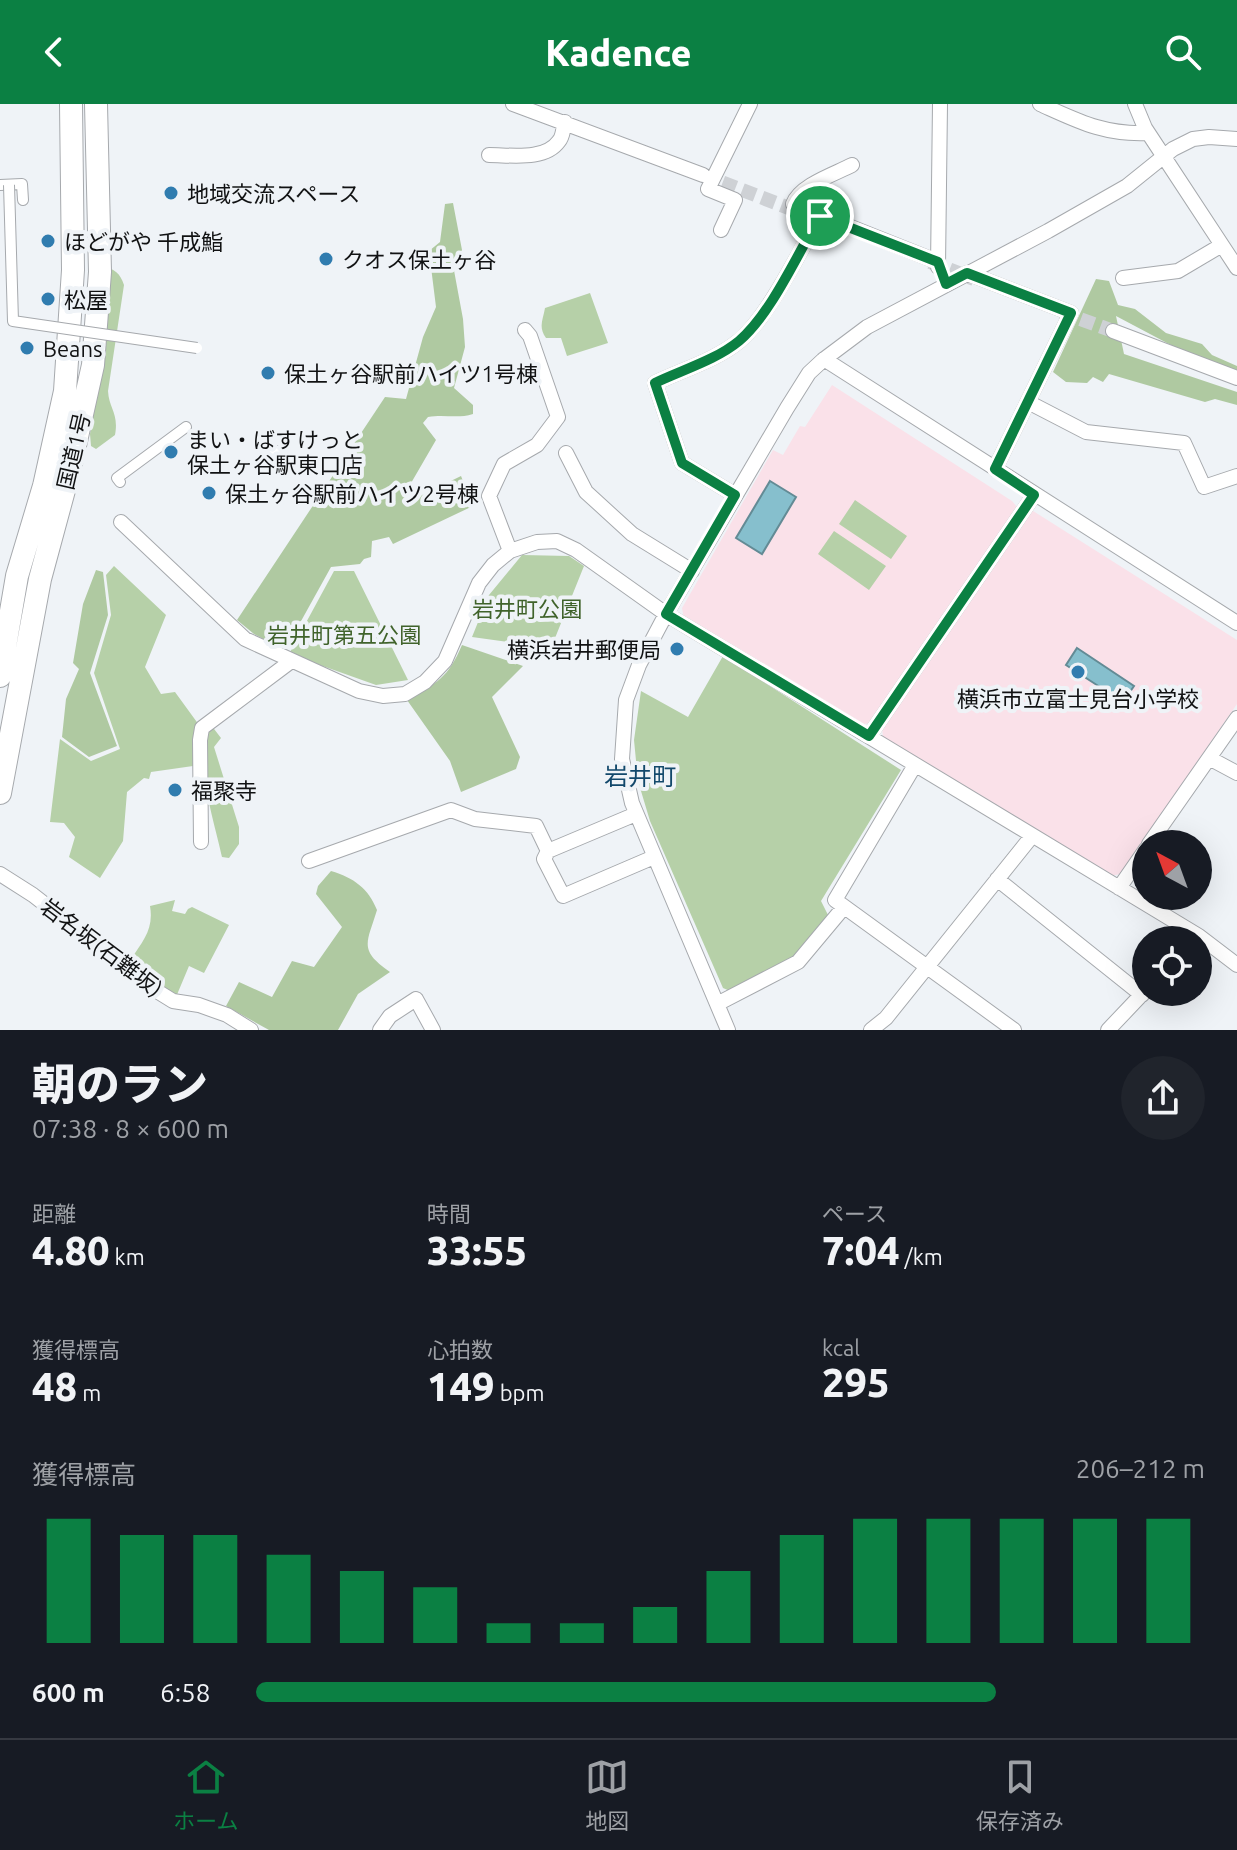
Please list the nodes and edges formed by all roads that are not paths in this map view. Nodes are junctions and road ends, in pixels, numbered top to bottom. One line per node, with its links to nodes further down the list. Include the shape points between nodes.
1 (71, 104): 33 (highway, 国道1号, via 70,348)
2 (96, 104): 19 (highway, 国道1号)
3 (513, 104): 8 (street)
4 (750, 104): 18 (street, via 708,189 735,200)
5 (940, 104): 21 (street)
6 (1040, 104): 9 (street, via 1089,127)
7 (1135, 104): 9 (street)
8 (565, 122): 11 (street, via 561,139 538,155); 14 (street)
9 (1148, 133): 12 (street)
10 (1237, 139): 12 (street, via 1193,139)
11 (489, 155)
12 (1164, 156): 20 (street); 23 (street, via 1127,186)
13 (852, 165): 17 (street, via 795,198 793,204)
14 (703, 175)
15 (4, 185): 16 (street, via 22,184); 28 (street, bridge, via 13,321)
16 (23, 200)
17 (820, 216): 21 (street); 38 (street, via 757,322 739,341 655,383 682,463)
18 (721, 230)
19 (99, 241): 33 (highway, via 81,251 80,342 73,395 66,434); 52 (highway, 国道1号, via 93,365 38,592)
20 (1222, 245): 22 (street); 24 (street, via 1178,271)
21 (938, 262): 25 (street)
22 (1237, 268)
23 (967, 273): 25 (street); 31 (street, via 1071,313)
24 (1123, 278)
25 (946, 284): 29 (street, via 867,327)
26 (525, 330): 41 (street, via 558,417 537,445 504,464 489,496)
27 (1113, 331): 30 (street)
28 (197, 348)
29 (824, 359): 35 (street); 38 (street, via 809,373)
30 (1237, 378)
31 (1028, 402): 35 (street); 36 (street, via 1086,432 1184,443 1204,487)
32 (186, 427): 37 (street, via 117,478)
33 (52, 452): 46 (highway, 国道1号, via 17,576)
34 (566, 453): 42 (street, via 586,492 632,534)
35 (995, 469): 39 (street)
36 (1237, 476)
37 (120, 482)
38 (735, 495): 42 (street)
39 (1034, 495): 44 (street); 48 (street)
40 (121, 522): 45 (street, via 245,639)
41 (510, 551): 43 (street, via 557,541); 45 (street, via 479,583 445,661 405,694 359,691)
42 (692, 571): 43 (street)
43 (666, 614): 48 (street); 53 (street, via 626,700 622,759)
44 (1237, 623)
45 (290, 662): 56 (street, via 202,728)
46 (0, 676)
47 (1237, 718): 49 (street)
48 (869, 736): 50 (street)
49 (1209, 758): 51 (street); 54 (street)
50 (915, 765): 55 (street); 64 (street, via 835,900)
51 (1237, 773)
52 (0, 793)
53 (636, 814): 57 (street); 58 (street)
54 (1159, 830)
55 (1032, 836): 62 (street); 63 (street)
56 (201, 842)
57 (548, 851): 58 (street, via 544,859 563,896); 59 (street, via 536,826 475,819 451,810)
58 (654, 857): 70 (street)
59 (309, 861)
60 (1132, 869): 63 (street)
61 (0, 874): 72 (street, 岩名坂(石難坂), via 173,1001 227,1015)
62 (997, 879): 68 (street); 69 (street)
63 (1119, 888): 65 (street)
64 (844, 907): 68 (street); 70 (street, via 798,962)
65 (1178, 926)
66 (1212, 948): 67 (street)
67 (1237, 965)
68 (926, 968): 76 (street); 77 (street)
69 (1132, 984)
70 (717, 1004): 75 (street)
71 (1132, 1005): 78 (street)
72 (251, 1030)
73 (380, 1030): 74 (street, via 390,1016 416,999)
74 (433, 1030)
75 (728, 1030)
76 (871, 1030)
77 (1014, 1030)
78 (1108, 1030)

